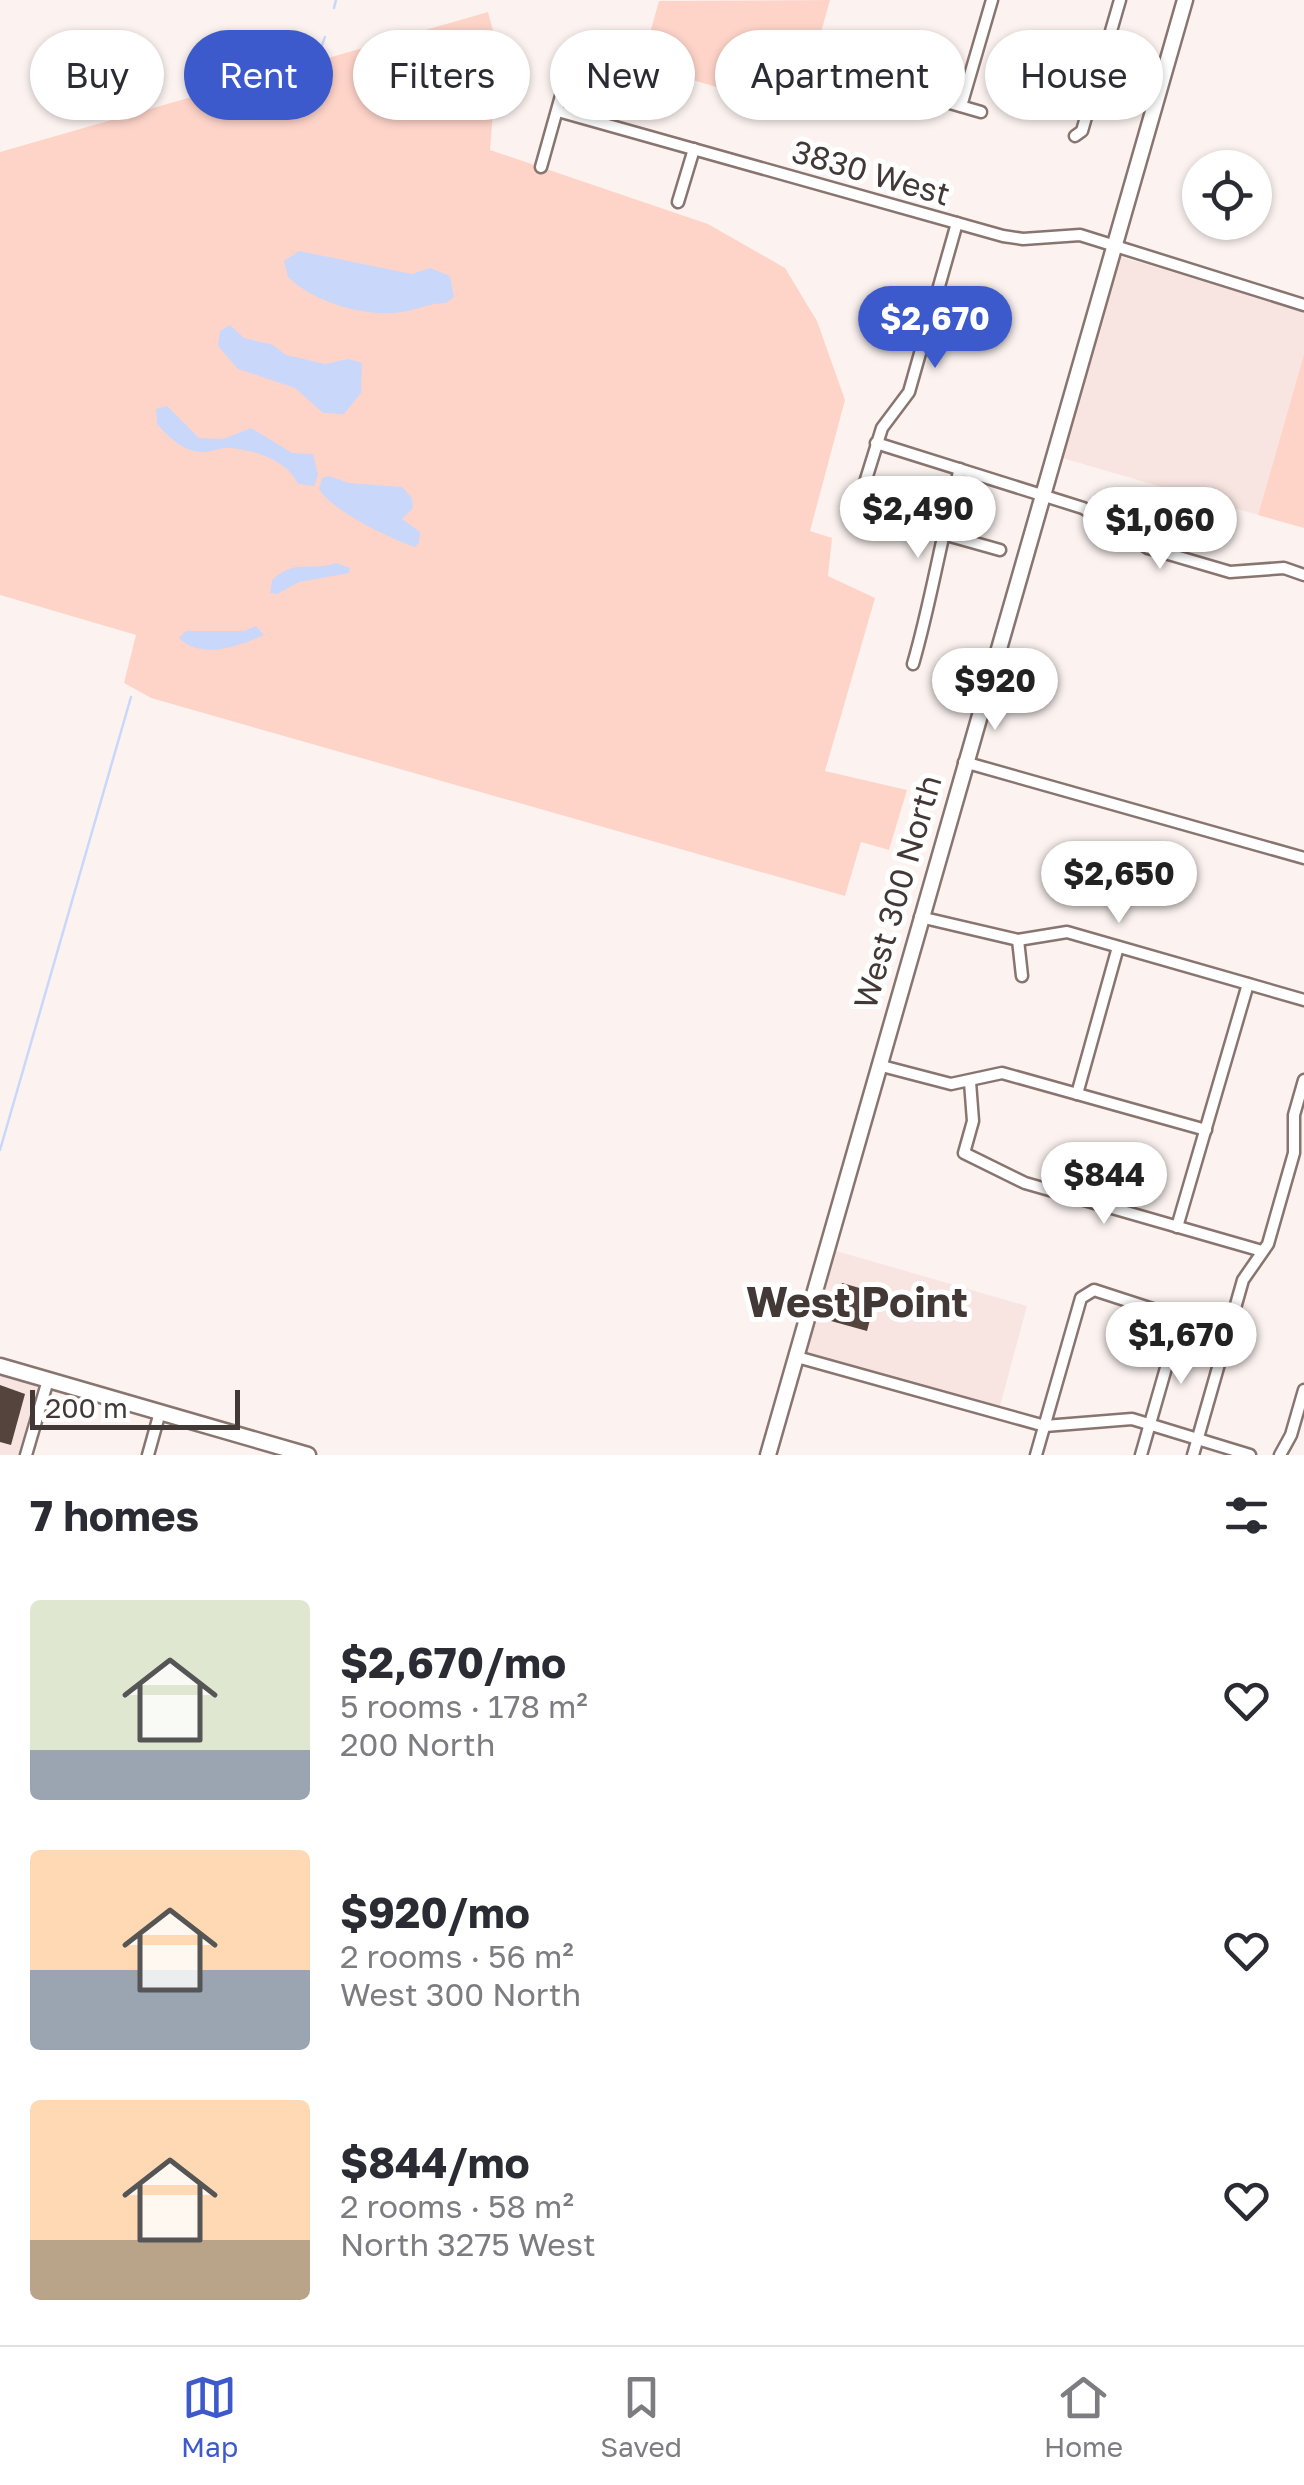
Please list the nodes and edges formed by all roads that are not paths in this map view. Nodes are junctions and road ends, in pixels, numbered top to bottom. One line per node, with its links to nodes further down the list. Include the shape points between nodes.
1 (992, 0): 4 (street)
2 (1120, 0): 9 (street, via 1082,131)
3 (1185, 0): 14 (main road, West 300 North)
4 (965, 95)
5 (965, 107): 6 (street)
6 (981, 112)
7 (555, 120): 11 (street)
8 (590, 120): 10 (street, 3830 West)
9 (1075, 136)
10 (694, 149): 12 (street); 13 (street, 3830 West)
11 (542, 167)
12 (678, 202)
13 (958, 224): 14 (street, 3830 West, via 1014,238 1072,234); 16 (street, via 909,392)
14 (1114, 245): 15 (street, 3830 West); 18 (main road, West 300 North)
15 (1304, 305)
16 (876, 443): 17 (street); 19 (street, via 859,509)
17 (960, 469): 18 (street); 19 (street)
18 (1042, 495): 21 (street, via 1092,511 1148,548 1230,572 1284,568); 23 (main road, West 300 North)
19 (942, 534): 20 (street); 22 (street, via 937,582)
20 (1000, 550)
21 (1304, 575)
22 (914, 664)
23 (964, 762): 24 (street); 25 (main road, West 300 North)
24 (1304, 858)
25 (920, 917): 26 (street); 31 (main road, West 300 North)
26 (1018, 940): 27 (street, via 1067,932); 28 (street)
27 (1118, 947): 29 (street); 34 (street)
28 (1022, 976)
29 (1248, 984): 30 (street); 35 (street)
30 (1304, 1000)
31 (878, 1065): 33 (street, via 950,1084); 38 (main road, West 300 North)
32 (1304, 1080): 37 (street, via 1294,1116 1294,1153)
33 (970, 1082): 34 (street, via 1002,1072); 36 (street, via 973,1121 964,1153 1026,1183)
34 (1077, 1094): 35 (street)
35 (1206, 1130): 36 (street)
36 (1178, 1228): 37 (street)
37 (1262, 1251): 45 (street, via 1243,1280)
38 (797, 1357): 44 (street); 49 (main road, West 300 North)
39 (0, 1366): 40 (main road)
40 (48, 1380): 42 (main road); 46 (street)
41 (1304, 1390): 54 (street)
42 (160, 1412): 47 (street); 48 (main road)
43 (1150, 1424): 44 (street, via 1110,1418); 44 (street, via 1177,1318 1094,1290 1086,1292); 45 (street); 51 (street)
44 (1045, 1426): 50 (street)
45 (1199, 1437): 52 (street); 53 (street)
46 (26, 1455)
47 (148, 1455)
48 (306, 1455)
49 (768, 1455)
50 (1036, 1455)
51 (1141, 1455)
52 (1193, 1455)
53 (1250, 1455)
54 (1280, 1455)

